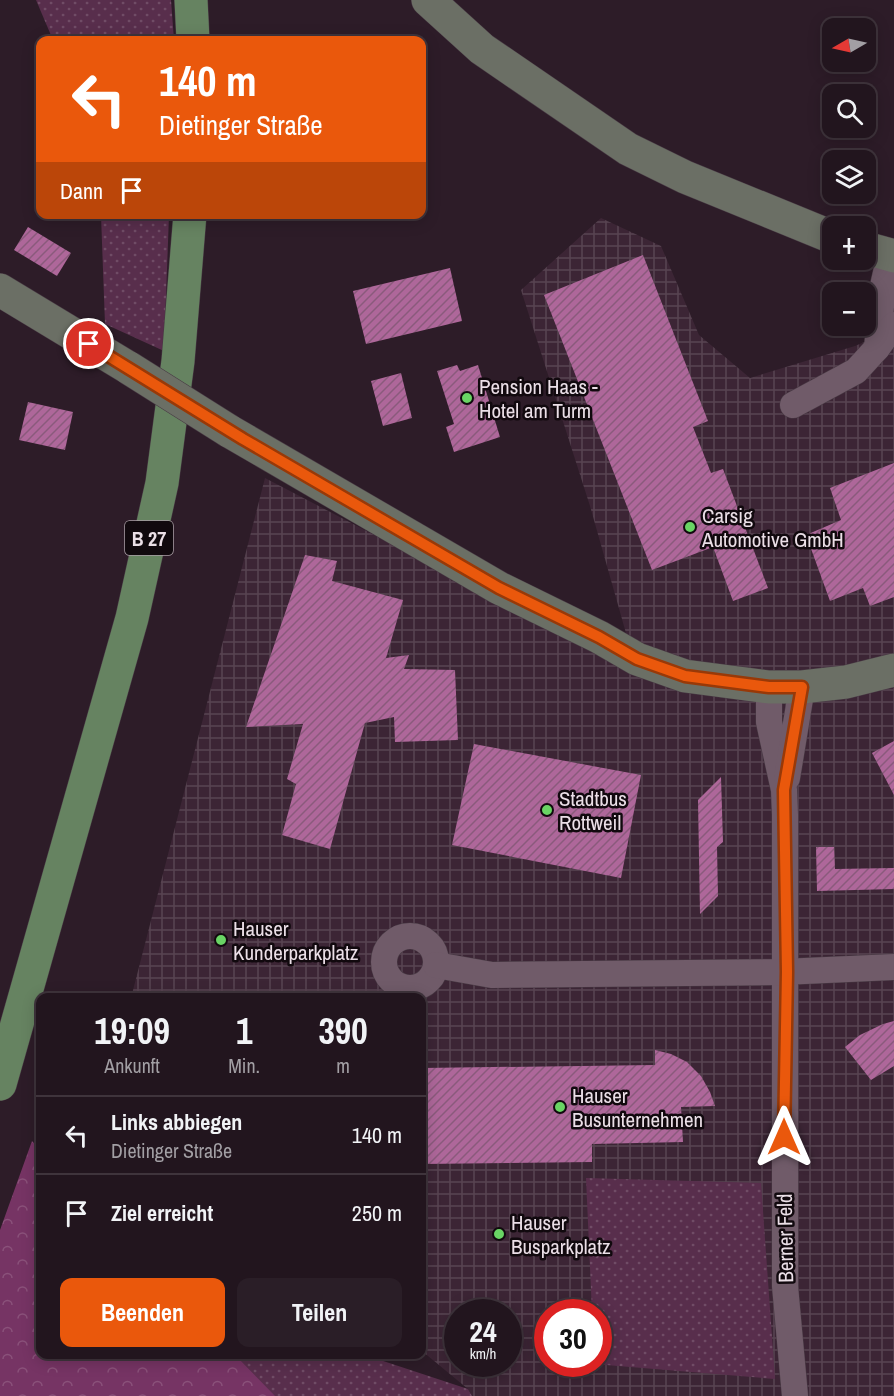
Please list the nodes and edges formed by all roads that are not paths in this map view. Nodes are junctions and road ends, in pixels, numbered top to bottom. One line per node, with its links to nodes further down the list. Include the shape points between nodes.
1 (428, 0): 3 (street, via 482,49 628,149 685,177)
2 (190, 219): 16 (main road, B 27, via 179,350 162,483 132,618)
3 (822, 233)
4 (883, 253): 7 (street)
5 (0, 290): 10 (street, bridge, via 499,588 637,659 685,676)
6 (894, 325): 7 (street)
7 (877, 348): 8 (street, via 856,371)
8 (793, 405)
9 (894, 670): 11 (street, via 846,682)
10 (769, 687): 11 (street); 12 (street, Berner Feld, via 769,722)
11 (802, 687): 12 (street, Berner Feld)
12 (784, 790): 15 (street, Berner Feld)
13 (436, 965): 15 (street, via 492,975)
14 (894, 967): 15 (street)
15 (787, 972): 17 (street, Berner Feld, via 785,1286)
16 (0, 1084)
17 (795, 1396)

